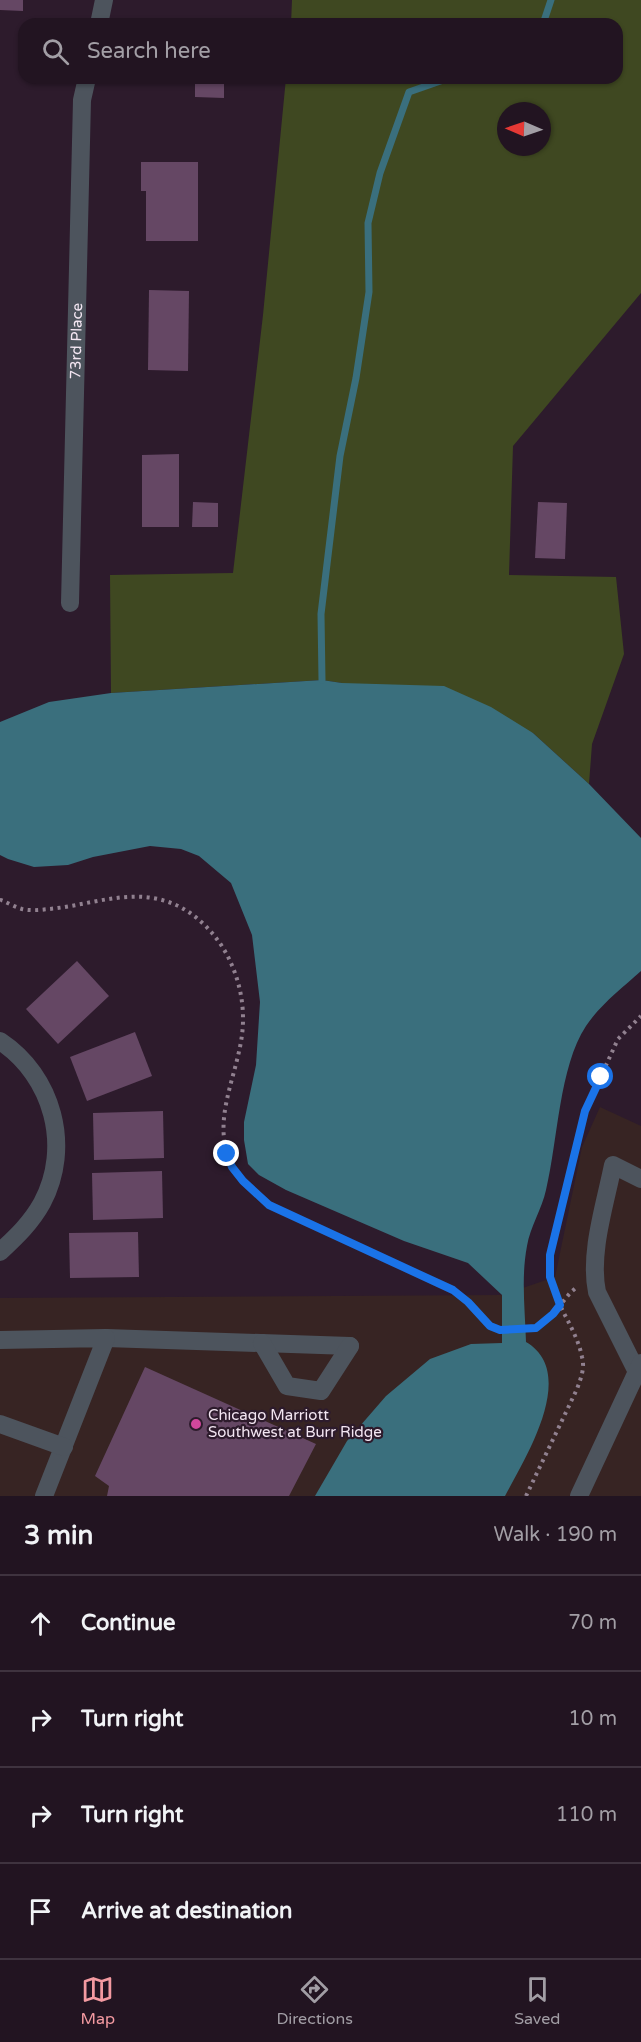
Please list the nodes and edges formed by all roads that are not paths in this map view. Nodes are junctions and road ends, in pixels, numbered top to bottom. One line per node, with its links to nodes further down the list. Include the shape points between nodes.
1 (104, 0): 2 (street)
2 (100, 18)
3 (86, 84): 4 (street, 73rd Place, via 82,100)
4 (70, 603)
5 (0, 1041): 7 (street, via 28,1066 41,1084 51,1105 57,1137 56,1167 42,1203 22,1232)
6 (641, 1179): 11 (street, via 613,1165 594,1280)
7 (0, 1252)
8 (106, 1338): 9 (street); 10 (street); 13 (street)
9 (0, 1340)
10 (262, 1343): 10 (street, via 287,1386 321,1391 350,1346)
11 (639, 1368): 15 (street)
12 (0, 1424): 13 (street)
13 (64, 1446): 14 (street)
14 (44, 1496)
15 (579, 1496)

